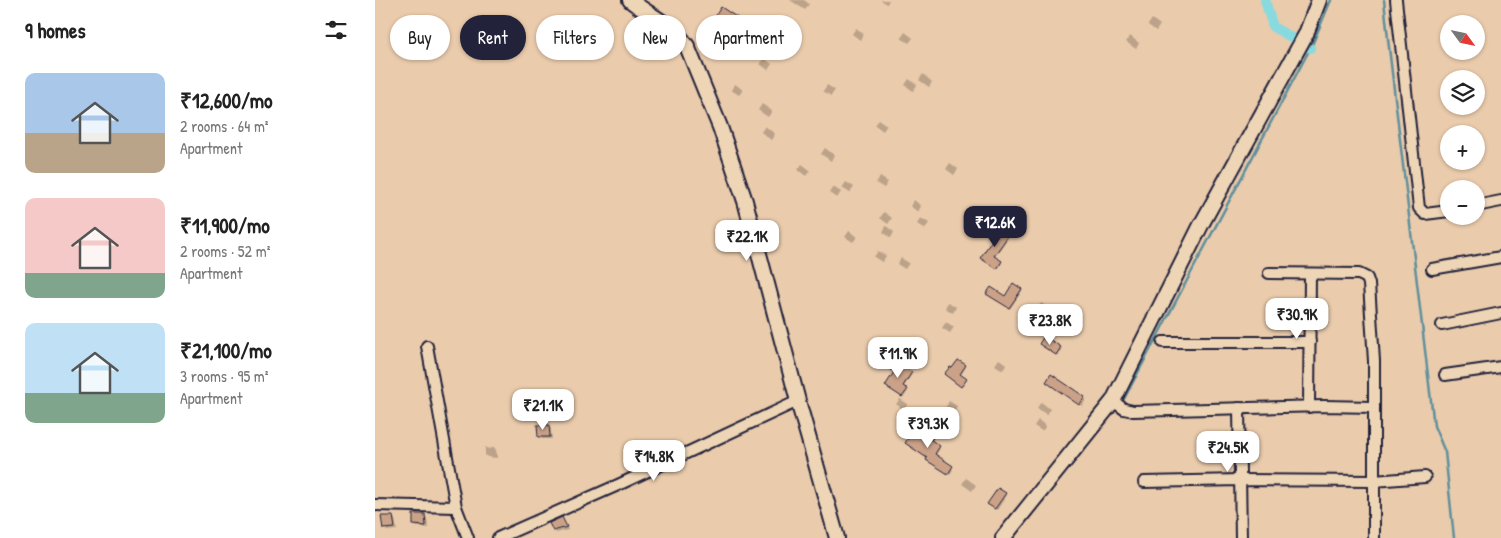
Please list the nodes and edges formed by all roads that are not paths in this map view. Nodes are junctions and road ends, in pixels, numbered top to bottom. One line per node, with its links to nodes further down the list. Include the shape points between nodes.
1 (630, 0): 18 (main road, via 671,27 687,46 743,192)
2 (1319, 0): 19 (main road, via 1306,34 1201,225)
3 (1396, 0): 6 (street, via 1419,208 1425,214)
4 (1501, 201): 5 (street)
5 (1485, 204)
6 (1440, 212)
7 (1501, 257): 8 (street)
8 (1431, 269)
9 (1269, 273): 10 (street)
10 (1310, 274): 14 (street); 21 (street, via 1359,274 1367,278 1374,361)
11 (1501, 313): 12 (street)
12 (1442, 325)
13 (1163, 342): 14 (street)
14 (1310, 342): 20 (street)
15 (427, 346): 28 (street)
16 (1501, 366): 17 (street)
17 (1445, 375)
18 (798, 401): 30 (street); 31 (main road)
19 (1118, 404): 22 (street, via 1133,411); 32 (main road)
20 (1309, 407): 21 (street); 22 (street)
21 (1373, 407): 25 (street)
22 (1239, 408): 24 (street)
23 (1425, 477): 25 (street)
24 (1240, 480): 25 (street); 26 (street); 33 (street)
25 (1374, 481): 34 (street)
26 (1144, 482)
27 (375, 505): 28 (street)
28 (457, 507): 29 (street)
29 (468, 538)
30 (498, 538)
31 (837, 538)
32 (1003, 538)
33 (1241, 538)
34 (1374, 538)

